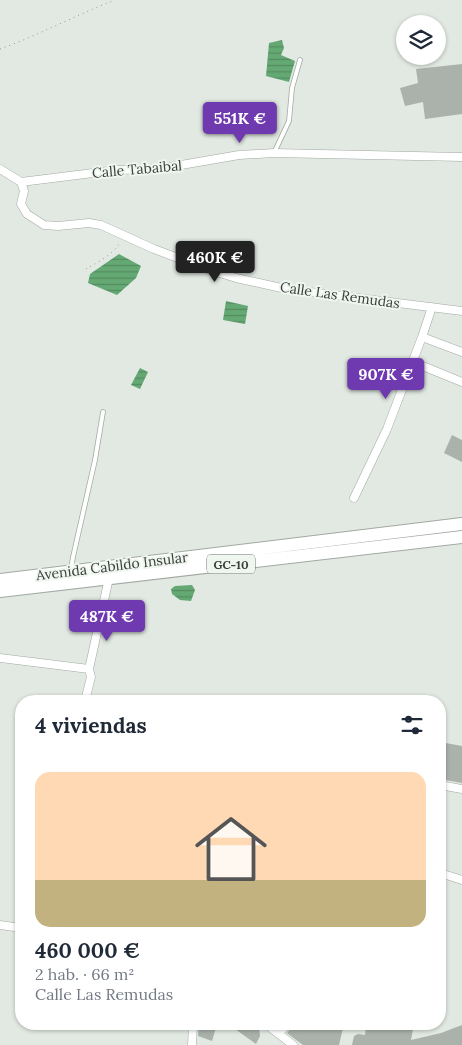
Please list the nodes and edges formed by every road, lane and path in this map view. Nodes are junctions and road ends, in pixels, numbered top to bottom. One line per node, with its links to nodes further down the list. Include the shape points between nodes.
1 (115, 0): 2 (path)
2 (0, 49)
3 (300, 60): 4 (lane, via 292,88 289,121)
4 (274, 153): 5 (street, Calle Tabaibal); 7 (street, Calle Tabaibal, via 239,155 158,169 117,170)
5 (462, 157)
6 (0, 169): 7 (street)
7 (21, 182): 8 (street, Calle Las Remudas, via 24,191 21,204 27,214 44,225 88,223 102,225)
8 (124, 235): 9 (path, via 118,246); 10 (street, Calle Las Remudas, via 207,269 286,289)
9 (86, 269)
10 (432, 307): 11 (street, Calle Las Remudas); 12 (street)
11 (462, 311)
12 (422, 337): 13 (street); 14 (street)
13 (462, 352)
14 (413, 362): 15 (street); 17 (street, via 387,429)
15 (462, 382)
16 (103, 412): 20 (lane)
17 (354, 498)
18 (462, 524): 20 (main road, Avenida Cabildo Insular / GC-10)
19 (462, 537): 21 (main road, Avenida Cabildo Insular / GC-10)
20 (71, 572): 22 (main road, Avenida Cabildo Insular / GC-10)
21 (109, 578): 23 (main road, Avenida Cabildo Insular / GC-10); 25 (street)
22 (0, 580)
23 (0, 591)
24 (0, 658): 25 (street)
25 (89, 669): 26 (street, via 91,677)
26 (86, 695)
27 (446, 786): 28 (street)
28 (462, 789)
29 (446, 875): 30 (street)
30 (462, 880)
31 (0, 925): 32 (street)
32 (15, 927)
33 (193, 1030): 37 (street)
34 (274, 1030): 36 (street)
35 (282, 1030): 36 (street)
36 (279, 1034): 38 (street)
37 (192, 1045)
38 (293, 1045)

